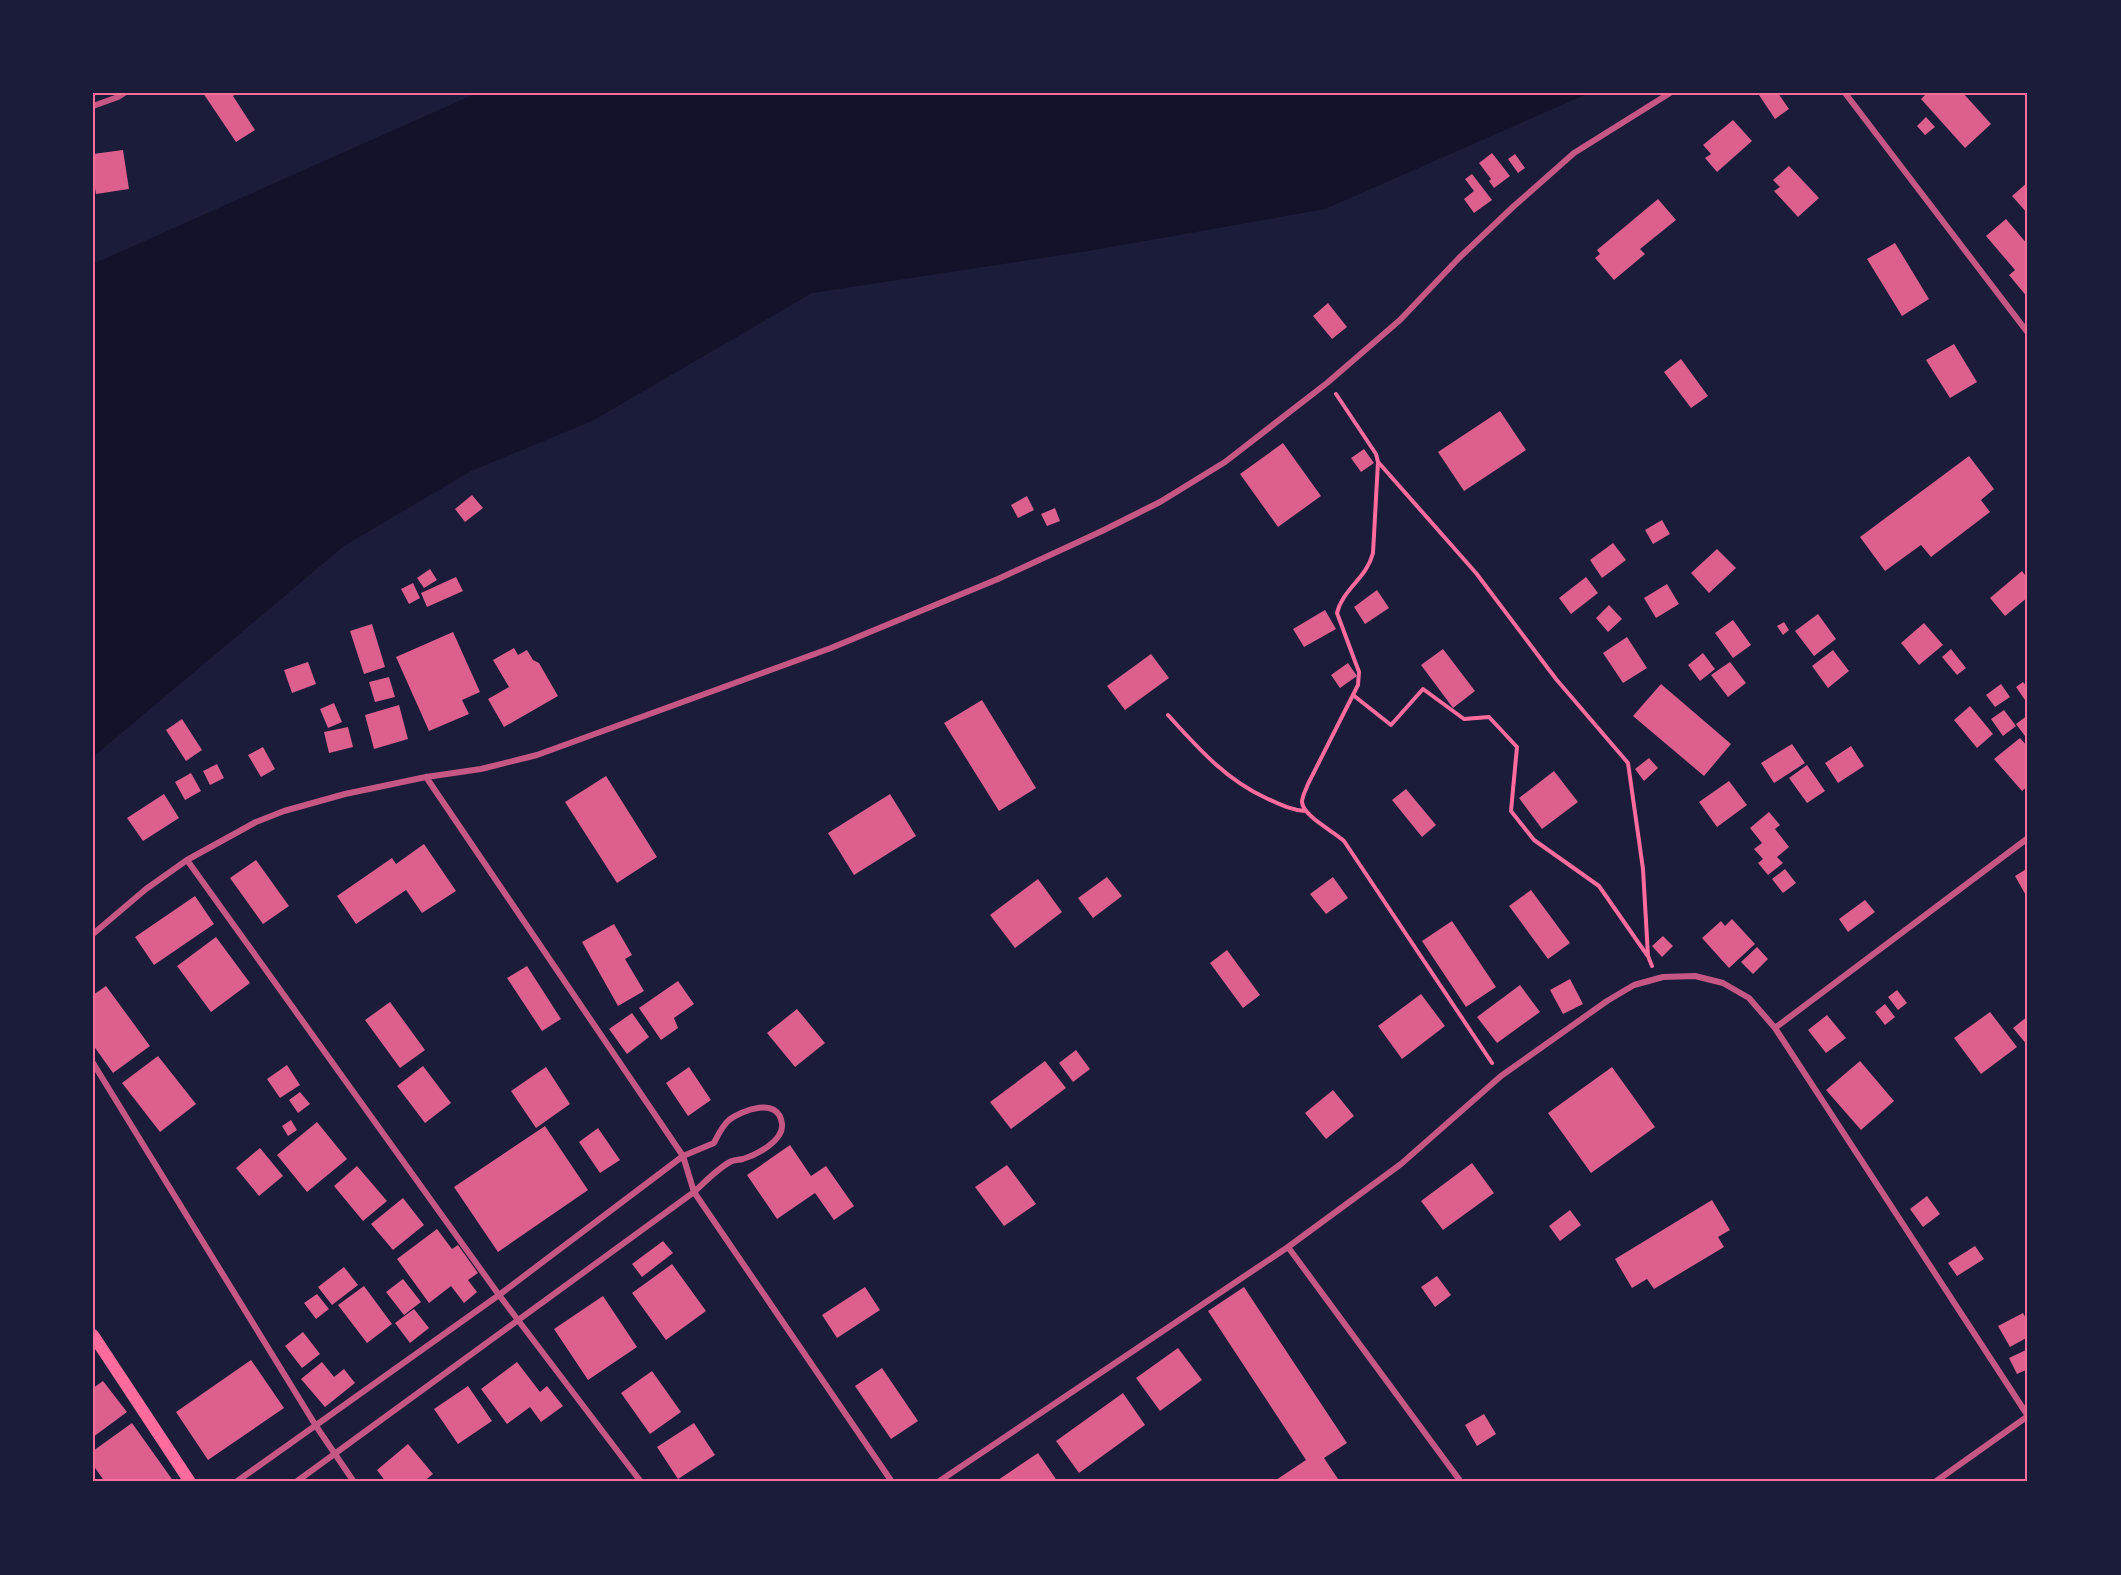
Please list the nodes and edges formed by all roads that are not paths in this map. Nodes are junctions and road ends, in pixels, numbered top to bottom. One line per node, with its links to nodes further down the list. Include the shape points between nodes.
1 (123, 93): 4 (street)
2 (1670, 93): 6 (street, via 1574,153 1459,258 1400,320 1265,432 1195,481 1102,531 998,579 831,648 537,755)
3 (1845, 93): 5 (street)
4 (93, 106)
5 (2028, 333)
6 (426, 777): 8 (street, via 284,811); 12 (street)
7 (2028, 838): 10 (street)
8 (187, 860): 9 (street); 15 (street)
9 (93, 934)
10 (1775, 1028): 14 (street, via 1749,998 1723,983 1695,976 1634,985 1501,1076 1401,1164); 18 (street)
11 (93, 1063): 19 (street)
12 (683, 1156): 13 (street); 13 (street, via 714,1143 728,1121 750,1109 771,1109 782,1123 772,1143 750,1156 731,1161); 15 (street)
13 (694, 1192): 16 (street); 26 (street)
14 (1288, 1247): 27 (street); 28 (street)
15 (499, 1295): 16 (street); 19 (street)
16 (519, 1319): 20 (street); 25 (street)
17 (93, 1335): 21 (main road)
18 (2028, 1416): 29 (street)
19 (316, 1426): 20 (street); 22 (street)
20 (336, 1453): 23 (street); 24 (street)
21 (190, 1482)
22 (236, 1482)
23 (296, 1482)
24 (354, 1482)
25 (641, 1482)
26 (892, 1482)
27 (938, 1482)
28 (1461, 1482)
29 (1935, 1482)

